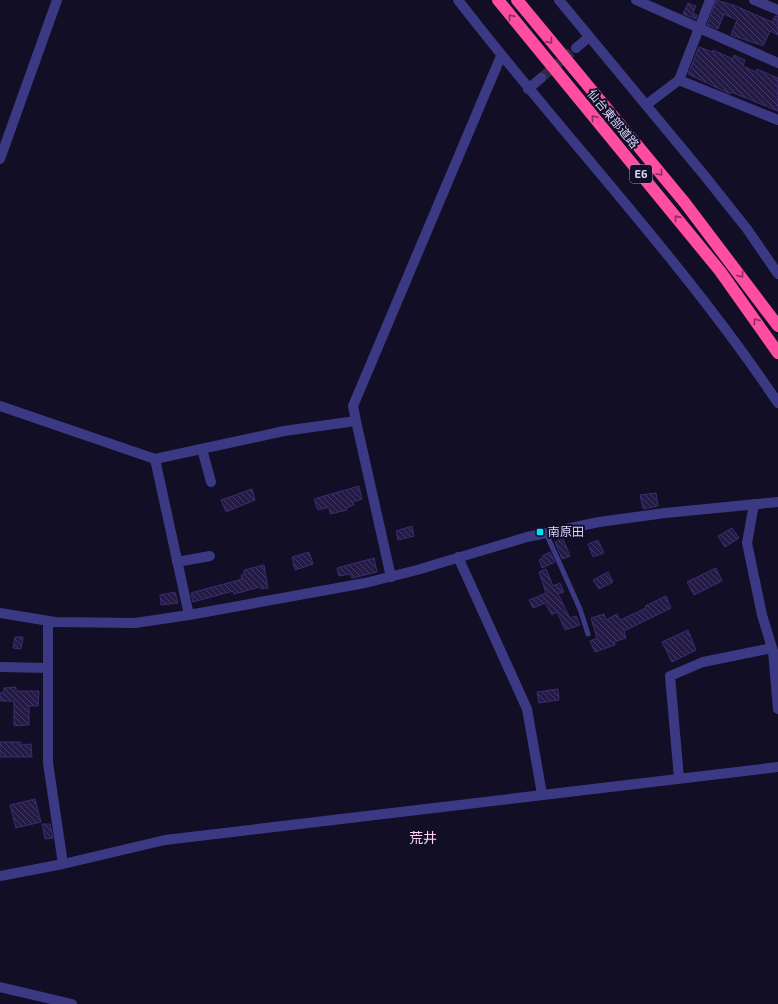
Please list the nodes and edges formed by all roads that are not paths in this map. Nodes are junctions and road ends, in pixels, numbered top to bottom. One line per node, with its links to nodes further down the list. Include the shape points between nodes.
1 (57, 0): 20 (street)
2 (458, 0): 13 (street)
3 (498, 0): 23 (highway, 仙台東部道路 / E6, one-way to 3, via 715,265)
4 (517, 0): 22 (highway, 仙台東部道路 / E6, one-way to 22, via 685,203)
5 (636, 0): 10 (street)
6 (710, 0): 10 (street)
7 (754, 0): 9 (street)
8 (561, 1): 11 (street)
9 (778, 10)
10 (698, 29): 14 (street); 16 (street)
11 (589, 37): 12 (street); 18 (street)
12 (576, 48)
13 (501, 56): 17 (street); 26 (street, via 353,406)
14 (778, 63)
15 (541, 78): 17 (street)
16 (679, 80): 18 (street); 19 (street)
17 (528, 89): 24 (street, via 666,251 752,364)
18 (646, 104): 21 (street, via 733,211)
19 (778, 120)
20 (0, 159)
21 (778, 274)
22 (778, 326)
23 (778, 353)
24 (778, 403)
25 (0, 406): 28 (street)
26 (356, 421): 27 (street, via 284,431); 36 (street)
27 (202, 449): 28 (street); 29 (street)
28 (155, 459): 35 (street)
29 (211, 482)
30 (778, 502): 31 (street)
31 (754, 504): 32 (street, via 633,517); 41 (street, via 747,543 762,615)
32 (546, 533): 34 (street); 40 (lane, via 580,609)
33 (210, 556): 35 (street)
34 (458, 557): 36 (street); 47 (street, via 527,709)
35 (178, 562): 38 (street)
36 (391, 577): 38 (street)
37 (0, 613): 39 (street)
38 (189, 615): 39 (street, via 135,623)
39 (48, 621): 43 (street)
40 (588, 634)
41 (772, 648): 44 (street); 46 (street, via 703,662 670,676)
42 (0, 667): 43 (street)
43 (48, 668): 48 (street, via 48,763)
44 (778, 708)
45 (778, 767): 46 (street)
46 (679, 778): 47 (street)
47 (542, 794): 48 (street, via 165,840)
48 (63, 864): 49 (street)
49 (0, 876)
50 (0, 987): 51 (street)
51 (72, 1004)

